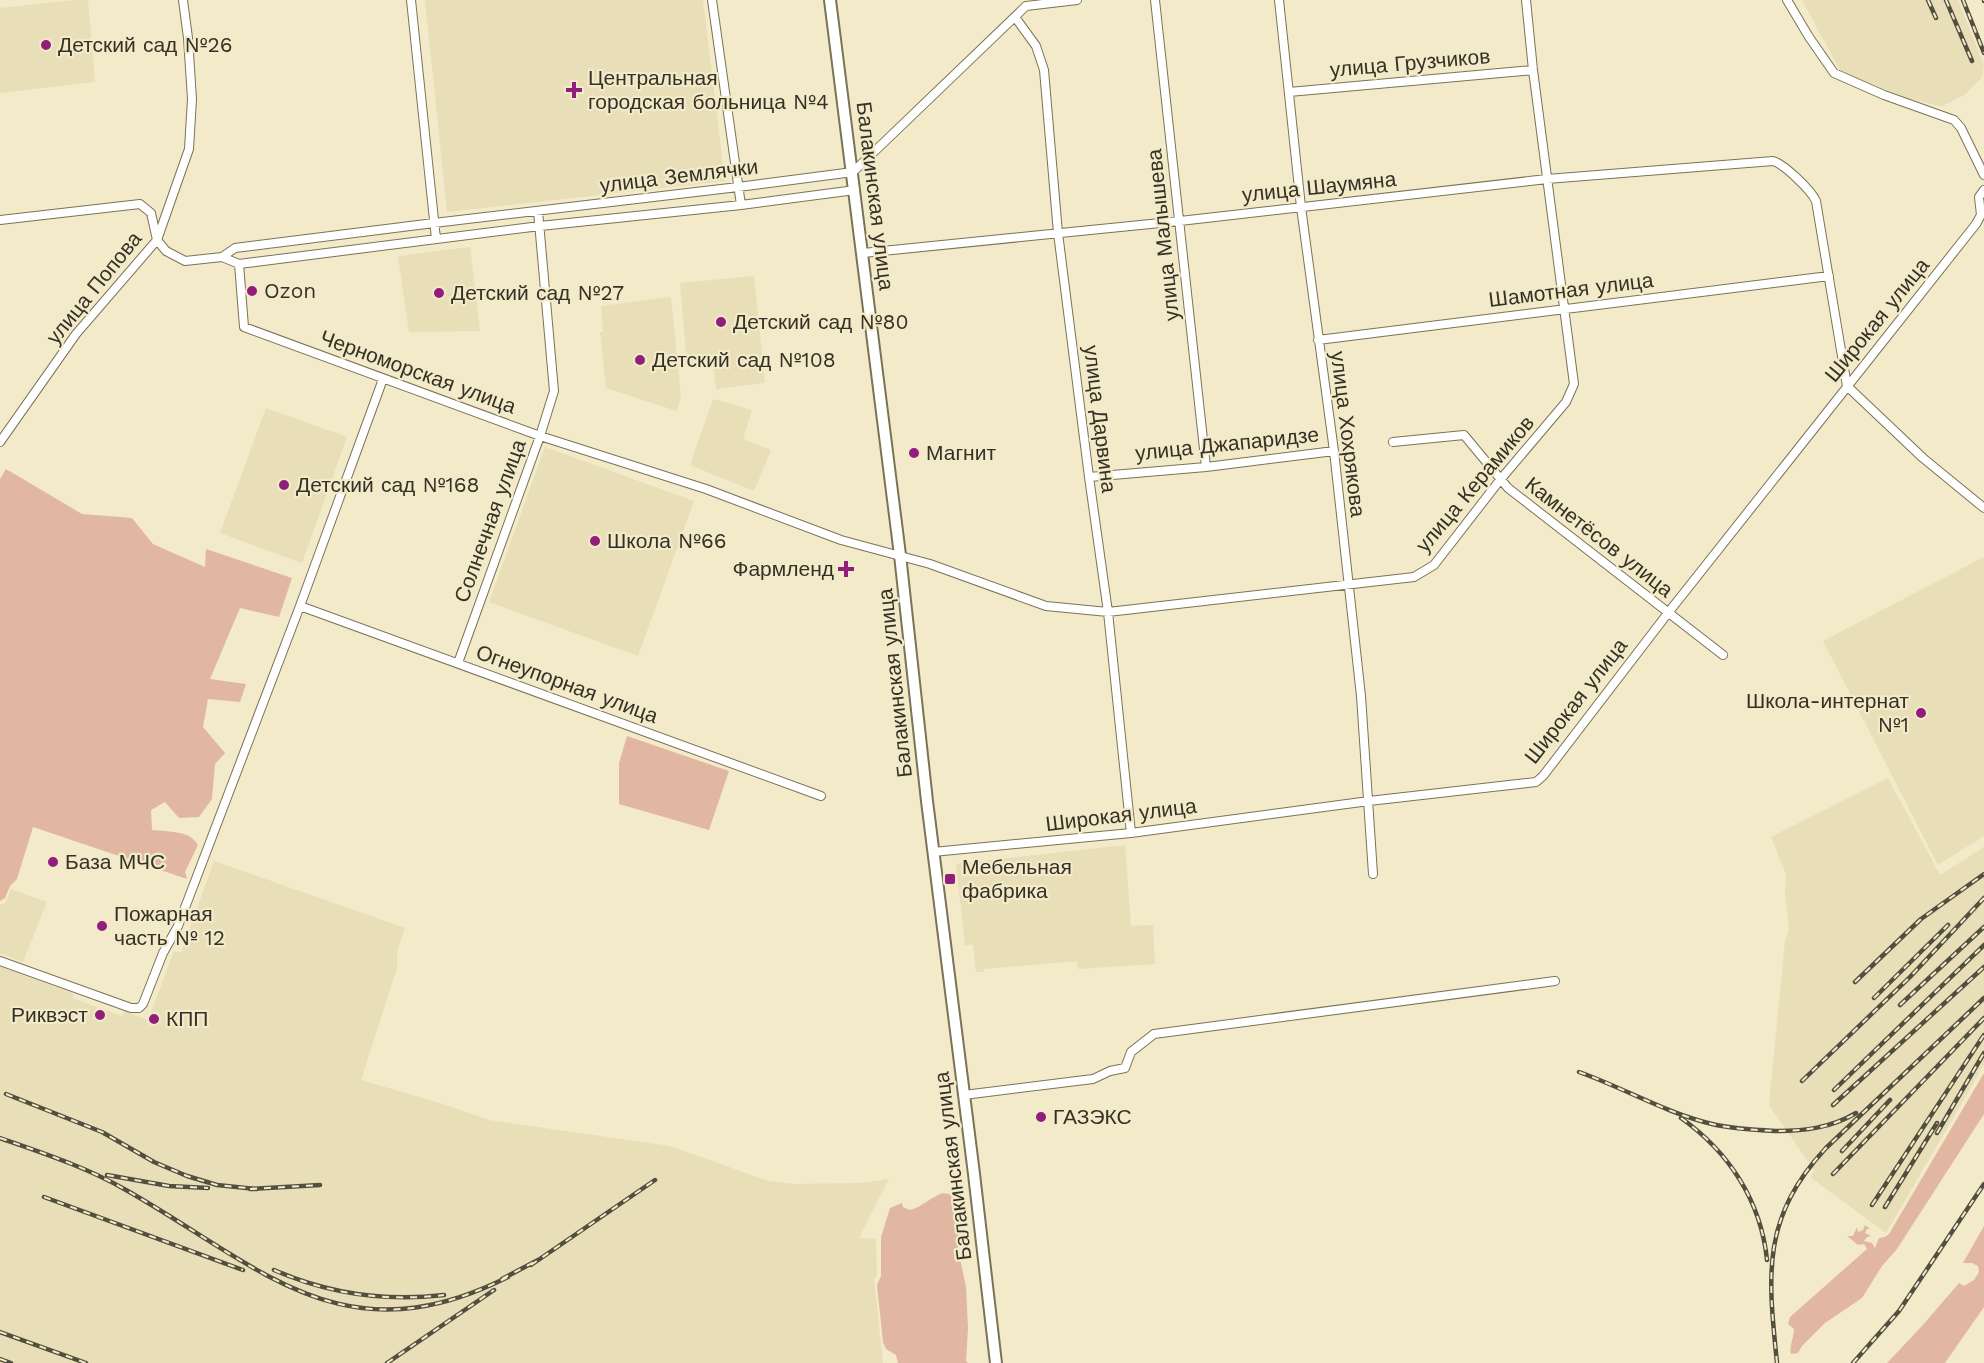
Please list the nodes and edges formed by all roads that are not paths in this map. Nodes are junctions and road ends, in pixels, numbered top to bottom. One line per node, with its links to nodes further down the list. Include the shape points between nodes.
1 (183, 0): 29 (street, улица Попова, via 192,99 189,149)
2 (411, 0): 25 (street)
3 (712, 0): 17 (street)
4 (830, 0): 14 (main road, Балакинская улица)
5 (1077, 0): 10 (street)
6 (1155, 0): 24 (street, улица Малышева)
7 (1279, 0): 13 (street, улица Хохрякова)
8 (1526, 0): 12 (street, улица Керамиков)
9 (1787, 0): 15 (street, via 1834,73 1874,92 1954,120)
10 (1029, 3): 11 (street)
11 (1015, 17): 14 (street); 27 (street, улица Дарвина, via 1036,46 1044,70)
12 (1533, 70): 13 (street, улица Грузчиков); 16 (street, улица Керамиков)
13 (1290, 92): 21 (street, улица Хохрякова)
14 (853, 172): 17 (street, улица Землячки); 18 (main road, Балакинская улица)
15 (1984, 175)
16 (1547, 179): 21 (street, улица Шаумяна); 33 (street, улица Шаумяна, via 1768,161 1780,164 1813,194); 34 (street, улица Керамиков)
17 (738, 187): 20 (street); 22 (street, улица Землячки)
18 (855, 190): 20 (street, улица Землячки); 30 (main road, Балакинская улица)
19 (1984, 190): 37 (street, Широкая улица, via 1979,197 1981,215 1976,224)
20 (741, 205): 26 (street, улица Землячки)
21 (1301, 207): 24 (street, улица Шаумяна); 35 (street, улица Хохрякова)
22 (538, 211): 25 (street, улица Землячки); 26 (street, Солнечная улица)
23 (0, 220): 29 (street, via 140,204 151,213)
24 (1180, 221): 27 (street, улица Шаумяна); 42 (street, улица Малышева)
25 (434, 223): 28 (street); 31 (street, улица Землячки, via 235,248)
26 (540, 226): 28 (street, улица Землячки); 38 (street, Солнечная улица, via 554,391)
27 (1058, 233): 30 (street, улица Шаумяна); 43 (street, улица Дарвина)
28 (436, 239): 32 (street, улица Землячки)
29 (157, 240): 31 (street, via 166,251 185,261); 39 (street, улица Попова, via 76,334)
30 (863, 253): 46 (main road, Балакинская улица)
31 (222, 257): 32 (street)
32 (239, 264): 36 (street, Черноморская улица, via 244,327)
33 (1830, 276): 34 (street, Шамотная улица); 37 (street)
34 (1564, 309): 35 (street, Шамотная улица); 44 (street, улица Керамиков, via 1574,384 1566,402)
35 (1318, 340): 41 (street, улица Хохрякова)
36 (383, 379): 38 (street, Черноморская улица); 48 (street)
37 (1847, 386): 45 (street, via 1923,458); 50 (street, Широкая улица)
38 (540, 436): 46 (street, Черноморская улица, via 706,489 841,540); 52 (street, Солнечная улица)
39 (0, 442)
40 (1393, 442): 44 (street, Камнетёсов улица, via 1464,435)
41 (1334, 451): 42 (street, улица Джапаридзе); 47 (street, улица Хохрякова)
42 (1206, 467): 43 (street, улица Джапаридзе)
43 (1089, 477): 49 (street, улица Дарвина)
44 (1500, 480): 47 (street, улица Керамиков, via 1434,566 1414,577); 50 (street, Камнетёсов улица)
45 (1984, 508)
46 (900, 555): 49 (street, улица Керамиков, via 1046,606); 56 (main road, Балакинская улица)
47 (1349, 585): 49 (street, улица Керамиков); 54 (street, улица Хохрякова)
48 (300, 606): 52 (street, Огнеупорная улица); 58 (street, via 178,926 143,1004 131,1008)
49 (1108, 612): 55 (street, улица Дарвина)
50 (1668, 613): 51 (street, Камнетёсов улица); 54 (street, Широкая улица, via 1536,782)
51 (1723, 655)
52 (458, 663): 53 (street, Огнеупорная улица)
53 (821, 796)
54 (1369, 801): 55 (street, Широкая улица); 57 (street, улица Хохрякова)
55 (1131, 833): 56 (street, Широкая улица)
56 (933, 852): 60 (main road, Балакинская улица)
57 (1373, 874)
58 (0, 961)
59 (1555, 981): 60 (street, via 1154,1034 1131,1052 1125,1068 1094,1079)
60 (964, 1095): 61 (main road, Балакинская улица)
61 (996, 1363)

